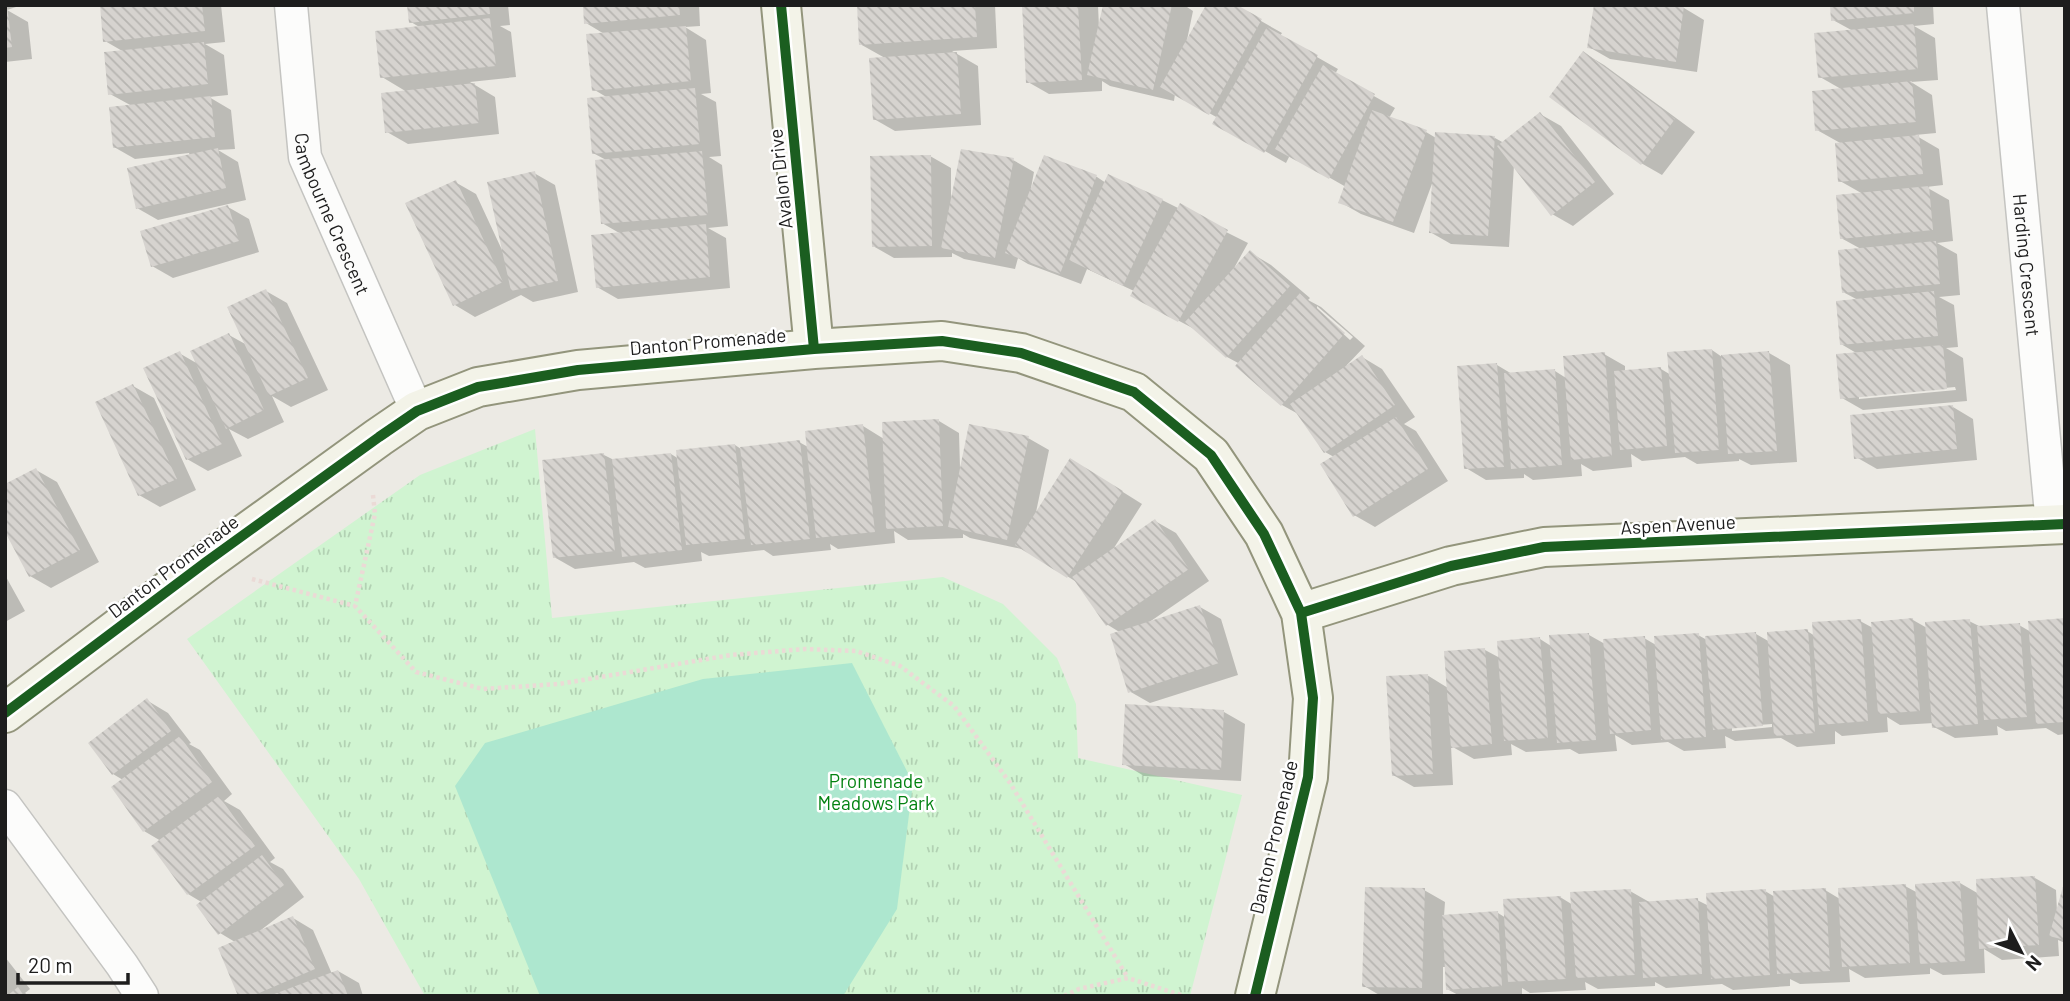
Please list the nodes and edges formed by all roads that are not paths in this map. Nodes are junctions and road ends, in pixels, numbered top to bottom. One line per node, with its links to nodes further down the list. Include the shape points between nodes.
1 (290, 5): 5 (street, Cambourne Crescent, via 305,157)
2 (781, 5): 4 (street, Avalon Drive)
3 (2003, 5): 6 (street, Harding Crescent)
4 (814, 349): 5 (street, Danton Promenade, via 578,370 478,387); 7 (street, Danton Promenade, via 942,341 1021,354 1134,392 1210,455 1264,534)
5 (417, 411): 8 (street, Danton Promenade)
6 (2058, 524): 7 (street, Aspen Avenue, via 1544,547 1451,566)
7 (1301, 613): 11 (street, Danton Promenade, via 1313,698 1308,777)
8 (5, 713)
9 (5, 806): 10 (street)
10 (142, 996)
11 (1255, 996)

